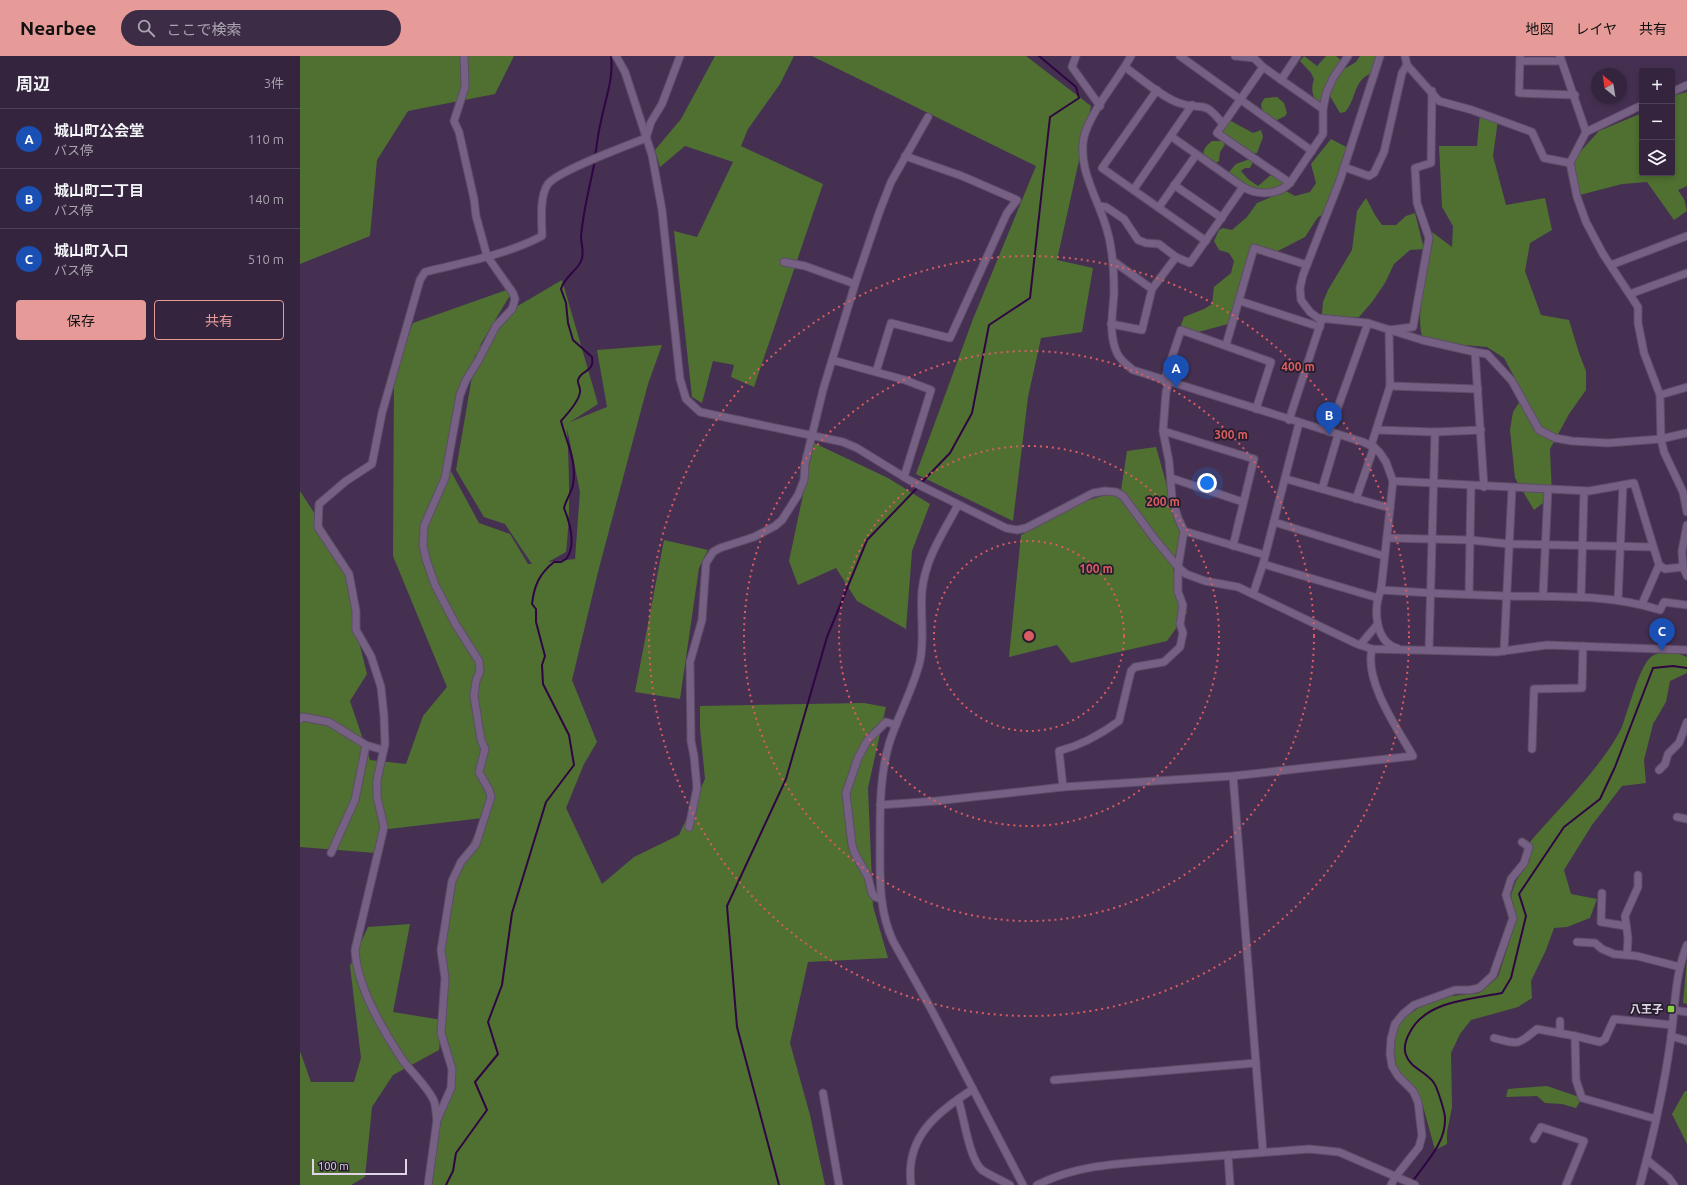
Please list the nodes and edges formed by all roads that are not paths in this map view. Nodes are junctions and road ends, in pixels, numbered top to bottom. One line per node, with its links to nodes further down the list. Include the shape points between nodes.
1 (464, 56): 47 (street, via 465,87 454,121 459,132)
2 (616, 56): 32 (street, via 626,72)
3 (680, 56): 32 (street)
4 (1076, 56): 25 (street, via 1072,67)
5 (1131, 56): 15 (street)
6 (1180, 56): 23 (street)
7 (1235, 56): 16 (street, via 1254,58)
8 (1297, 56): 17 (street)
9 (1348, 56): 27 (street, via 1333,78)
10 (1380, 56): 37 (street)
11 (1406, 56): 14 (street)
12 (1520, 58): 13 (street); 22 (street, via 1519,93)
13 (1561, 58): 22 (street)
14 (1407, 65): 20 (street); 37 (street, via 1402,73 1384,152 1374,174 1369,176)
15 (1125, 67): 19 (street); 25 (street)
16 (1263, 67): 17 (street); 23 (street)
17 (1281, 80): 27 (street)
18 (1687, 85): 21 (street)
19 (1157, 90): 24 (street, via 1178,103); 41 (street, via 1102,168)
20 (1432, 91): 36 (street, via 1439,101 1532,132 1544,158); 62 (street, via 1431,163 1415,168 1417,203 1429,238 1416,316 1414,327)
21 (1675, 91)
22 (1574, 95): 30 (street)
23 (1241, 100): 29 (street); 33 (street)
24 (1192, 105): 29 (street, via 1206,106); 31 (street)
25 (1100, 106): 42 (street, via 1084,136 1083,148 1084,165)
26 (1639, 107): 30 (street)
27 (1323, 109): 33 (street, via 1322,134)
28 (928, 118): 35 (street)
29 (1224, 124): 38 (street, via 1217,132)
30 (1586, 132): 36 (street)
31 (1172, 137): 34 (street); 41 (street)
32 (646, 138): 47 (street, via 556,178 548,184 544,196 542,236); 82 (street, via 652,155 662,210 680,379 686,399 700,412)
33 (1312, 151): 38 (street)
34 (1196, 155): 39 (street); 40 (street)
35 (905, 156): 54 (street, via 886,194); 66 (street, via 955,173 1017,200 1007,213 950,338 892,323)
36 (1570, 163): 52 (street, via 1577,197 1584,215)
37 (1344, 168): 51 (street)
38 (1290, 182): 40 (street, via 1285,188 1270,193 1250,191)
39 (1174, 185): 43 (street); 44 (street)
40 (1243, 187): 44 (street)
41 (1134, 189): 43 (street)
42 (1099, 206): 48 (street, via 1106,207 1124,219 1138,240 1159,244); 49 (street, via 1108,230)
43 (1158, 207): 46 (street)
44 (1222, 218): 46 (street)
45 (1687, 236): 52 (street)
46 (1206, 241): 48 (street, via 1190,263)
47 (487, 256): 145 (street, via 425,272 420,280 382,413 372,464 346,480 319,504 318,527 349,574 356,611 356,630 371,656 381,687 385,735); 178 (street, via 515,299 512,309 496,326 466,380 460,395 445,478 424,526 423,545 435,585 479,661 480,671 474,696 481,740 485,749 479,772 491,797 476,844 461,862 452,881 441,950 445,978 441,1033 452,1069 451,1088)
48 (1176, 257): 55 (street)
49 (1113, 261): 55 (street); 60 (street, via 1114,294)
50 (784, 262): 54 (street, via 806,266)
51 (1307, 265): 57 (street, via 1254,248); 58 (street, via 1300,288 1301,300 1310,312)
52 (1611, 265): 56 (street)
53 (1687, 273): 56 (street)
54 (855, 284): 65 (street)
55 (1152, 289): 60 (street, via 1142,330)
56 (1630, 294): 71 (street, via 1638,307 1638,323 1644,353)
57 (1240, 301): 61 (street); 63 (street)
58 (1322, 319): 59 (street); 61 (street)
59 (1368, 323): 62 (street); 78 (street)
60 (1111, 324): 67 (street, via 1114,345 1124,362 1133,370)
61 (1320, 327): 73 (street)
62 (1389, 330): 64 (street); 68 (street)
63 (1226, 345): 67 (street, via 1181,330); 72 (street, via 1271,362)
64 (1475, 352): 70 (street); 83 (street, via 1487,354 1512,381 1539,430 1555,438 1608,443)
65 (832, 360): 66 (street); 82 (street)
66 (876, 372): 86 (street, via 931,390)
67 (1167, 382): 72 (street); 77 (street)
68 (1390, 386): 70 (street); 75 (street)
69 (1687, 387): 71 (street)
70 (1478, 388): 76 (street)
71 (1660, 395): 83 (street)
72 (1256, 409): 73 (street)
73 (1289, 420): 74 (street)
74 (1299, 423): 78 (street); 87 (street)
75 (1377, 430): 79 (street); 84 (street)
76 (1481, 430): 79 (street); 92 (street)
77 (1163, 431): 85 (street); 98 (street, via 1254,459)
78 (1329, 432): 81 (street)
79 (1436, 432): 89 (street)
80 (1687, 433): 83 (street)
81 (1338, 435): 84 (street); 95 (street)
82 (812, 436): 86 (street, via 843,442 857,448); 152 (street, via 802,487 782,520 768,531 720,548 713,552 706,563 702,620 690,662 691,741 697,788)
83 (1661, 439): 101 (street, via 1682,492)
84 (1373, 446): 88 (street, via 1386,462); 97 (street)
85 (1171, 478): 98 (street); 104 (street, via 1172,498)
86 (906, 479): 99 (street)
87 (1286, 480): 95 (street); 102 (street)
88 (1394, 481): 89 (street); 100 (street)
89 (1433, 483): 91 (street); 106 (street)
90 (1623, 485): 96 (street); 112 (street); 113 (street, via 1634,484)
91 (1471, 486): 92 (street); 107 (street)
92 (1484, 486): 93 (street)
93 (1512, 488): 94 (street); 108 (street)
94 (1548, 489): 96 (street); 109 (street)
95 (1322, 490): 97 (street)
96 (1584, 491): 111 (street)
97 (1356, 500): 100 (street)
98 (1243, 502): 110 (street)
99 (958, 505): 118 (street, via 1006,528 1017,530 1026,528 1092,493 1116,492 1128,501); 142 (street, via 928,565 922,593 920,660)
100 (1390, 508): 105 (street)
101 (1687, 512)
102 (1274, 522): 114 (street); 115 (street)
103 (1687, 525): 119 (street, via 1682,551)
104 (1184, 531): 110 (street); 118 (street)
105 (1387, 538): 106 (street); 115 (street)
106 (1433, 538): 107 (street); 122 (street)
107 (1470, 540): 108 (street); 123 (street)
108 (1509, 544): 109 (street); 125 (street)
109 (1545, 545): 111 (street); 126 (street)
110 (1233, 546): 114 (street)
111 (1583, 546): 112 (street); 127 (street)
112 (1621, 546): 113 (street); 129 (street)
113 (1654, 547): 117 (street)
114 (1265, 555): 116 (street)
115 (1384, 556): 121 (street)
116 (1263, 564): 124 (street); 128 (street)
117 (1659, 565): 119 (street, via 1665,570); 130 (street)
118 (1178, 567): 124 (street, via 1193,577 1238,587); 148 (street, via 1178,592 1183,605 1180,647 1164,662 1135,667 1130,671 1119,721 1100,735 1059,751)
119 (1683, 567): 120 (street)
120 (1687, 576)
121 (1381, 590): 122 (street); 128 (street)
122 (1430, 593): 123 (street); 137 (street)
123 (1469, 593): 125 (street)
124 (1253, 594): 133 (street)
125 (1506, 596): 126 (street); 139 (street)
126 (1543, 596): 127 (street)
127 (1581, 597): 129 (street)
128 (1378, 598): 132 (street)
129 (1618, 600): 130 (street)
130 (1642, 604): 131 (street, via 1660,610 1664,602)
131 (1687, 604)
132 (1377, 625): 133 (street); 136 (street, via 1389,645)
133 (1360, 645): 135 (street)
134 (1583, 646): 138 (street); 139 (street, via 1547,645); 144 (street, via 1582,688 1534,689)
135 (1372, 648): 136 (street); 147 (street, via 1370,658 1382,701 1412,756)
136 (1403, 650): 137 (street)
137 (1429, 650): 139 (street)
138 (1687, 650)
139 (1504, 651)
140 (300, 719): 143 (street, via 302,717 330,722)
141 (1687, 722): 146 (street, via 1679,743 1668,754)
142 (896, 725): 149 (street, via 884,765); 157 (street, via 886,722 867,741 846,793 852,845 868,877 874,897)
143 (366, 745): 145 (street); 154 (street, via 355,800)
144 (1532, 749)
145 (383, 750): 178 (street, via 377,780 377,796 384,827 355,950 356,963 366,994 379,1019 403,1060 433,1100)
146 (1659, 770)
147 (1233, 776): 148 (street); 172 (street)
148 (1063, 788): 149 (street)
149 (880, 805): 157 (street)
150 (1677, 817): 151 (street)
151 (1687, 819)
152 (690, 827)
153 (1522, 842): 183 (street, via 1529,847 1524,863 1511,879 1506,895 1513,918 1493,975 1478,988 1455,990 1414,1005 1395,1024 1391,1039 1392,1066 1413,1091 1418,1102 1422,1136 1416,1151)
154 (331, 853)
155 (1638, 875): 158 (street, via 1638,887 1625,916)
156 (1602, 893): 158 (street, via 1601,922)
157 (881, 899): 174 (street, via 893,941)
158 (1626, 926): 161 (street)
159 (1577, 942): 161 (street, via 1595,943 1614,954)
160 (1687, 945): 162 (street)
161 (1627, 955): 162 (street)
162 (1680, 967): 163 (street)
163 (1674, 1010): 164 (street); 166 (street)
164 (1687, 1012)
165 (1560, 1021): 167 (street)
166 (1672, 1025): 168 (street, via 1614,1019 1605,1039 1600,1042); 169 (street)
167 (1560, 1033): 168 (street); 170 (street, via 1537,1029 1521,1043)
168 (1575, 1036): 177 (street, via 1576,1080 1582,1098)
169 (1671, 1036): 171 (street); 177 (street)
170 (1494, 1038)
171 (1687, 1041)
172 (1256, 1063): 173 (street); 180 (street)
173 (1054, 1080)
174 (973, 1089): 176 (street); 188 (street)
175 (823, 1093): 185 (street)
176 (958, 1099): 186 (street, via 935,1116 919,1138 911,1166); 187 (street, via 969,1148 981,1169)
177 (1656, 1119): 182 (street)
178 (437, 1120): 184 (street)
179 (1534, 1139): 193 (street, via 1541,1127 1584,1141)
180 (1263, 1152): 181 (street); 183 (street, via 1308,1149 1339,1152)
181 (1228, 1155): 189 (street, via 1090,1168 1052,1177); 190 (street)
182 (1647, 1160): 194 (street); 195 (street)
183 (1398, 1177): 191 (street); 192 (street)
184 (428, 1185)
185 (839, 1185)
186 (911, 1185)
187 (1010, 1185)
188 (1023, 1185)
189 (1036, 1185)
190 (1230, 1185)
191 (1391, 1185)
192 (1415, 1185)
193 (1566, 1185)
194 (1640, 1185)
195 (1674, 1185)

